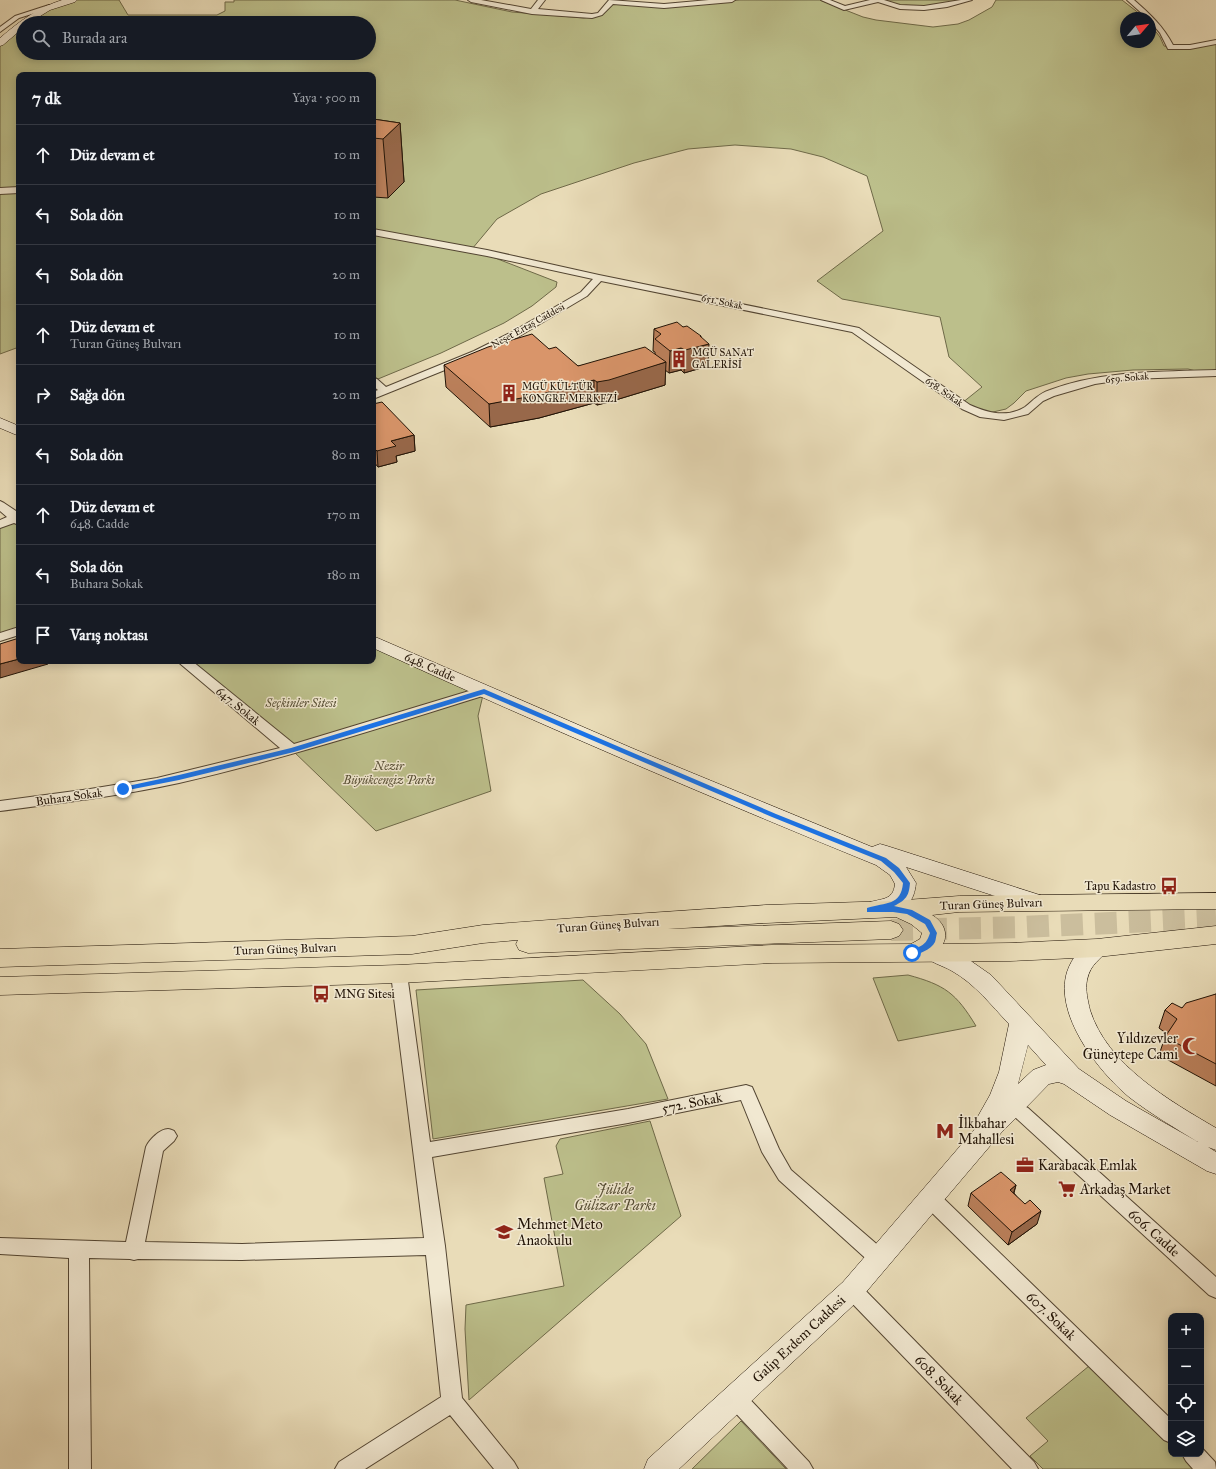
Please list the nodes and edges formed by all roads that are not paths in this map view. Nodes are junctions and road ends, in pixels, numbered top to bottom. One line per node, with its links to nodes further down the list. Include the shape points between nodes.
1 (72, 0): 11 (main road)
2 (471, 0): 13 (street)
3 (542, 0): 13 (street)
4 (732, 0): 10 (street, via 664,6)
5 (824, 0): 6 (street, via 844,8)
6 (878, 0): 12 (street, via 907,7)
7 (937, 0): 12 (street)
8 (969, 0): 12 (street)
9 (1130, 0): 19 (street, via 1164,32 1171,47 1190,47)
10 (613, 1): 13 (street, via 597,15)
11 (49, 7): 14 (street); 15 (main road)
12 (940, 7)
13 (532, 12)
14 (23, 16)
15 (32, 16)
16 (16, 19): 18 (street)
17 (16, 29): 20 (main road)
18 (0, 30)
19 (1216, 42)
20 (0, 43)
21 (0, 190): 22 (street)
22 (16, 190)
23 (376, 233): 24 (street, 651. Sokak, via 487,253)
24 (599, 278): 25 (street, 651. Sokak); 28 (street, Neşet Ertaş Caddesi, via 592,287 574,300 514,335 449,366)
25 (855, 330): 30 (street, 658. Sokak, via 966,407 979,413 1004,417 1029,409)
26 (1216, 373): 30 (street, 659. Sokak, via 1102,380 1080,384)
27 (376, 384): 28 (street)
28 (385, 391): 29 (street, Neşet Ertaş Caddesi)
29 (376, 395)
30 (1041, 398)
31 (0, 422): 32 (main road)
32 (16, 430)
33 (0, 506): 34 (street)
34 (16, 518)
35 (16, 520): 36 (street)
36 (0, 524)
37 (16, 632): 38 (street)
38 (0, 637)
39 (376, 642): 41 (main road, 648. Cadde)
40 (188, 664): 42 (street, 647. Sokak)
41 (484, 691): 42 (street, Buhara Sokak); 44 (main road, 648. Cadde)
42 (292, 750): 43 (street, Buhara Sokak, via 123,789)
43 (0, 806)
44 (774, 816): 46 (main road); 47 (main road, via 883,860 897,870 906,883 906,893 902,899 891,905)
45 (1216, 901): 46 (main road, Turan Güneş Bulvarı)
46 (1038, 902): 48 (main road, Turan Güneş Bulvarı, via 959,904)
47 (870, 910): 48 (main road, Turan Güneş Bulvarı); 52 (main road, Turan Güneş Bulvarı, via 766,914 483,934)
48 (892, 920): 52 (main road, via 811,932 572,943); 54 (main road, via 909,912 928,922 933,933 931,943 924,948)
49 (1216, 935): 50 (main road)
50 (1182, 938): 51 (main road); 53 (main road)
51 (1216, 943)
52 (412, 945): 55 (main road, Turan Güneş Bulvarı)
53 (1097, 948): 54 (main road); 62 (main road, via 1081,965 1075,989 1079,1011 1094,1039 1114,1067 1137,1090)
54 (923, 953): 56 (main road, via 772,954); 58 (main road, via 960,964 983,981)
55 (0, 958)
56 (399, 974): 57 (main road); 63 (street)
57 (0, 986)
58 (1021, 1022): 59 (main road); 60 (main road, Galip Erdem Caddesi)
59 (1071, 1076): 60 (main road, Galip Erdem Caddesi, via 1049,1073); 64 (main road, via 1118,1108)
60 (1005, 1104): 65 (main road, Galip Erdem Caddesi); 71 (street, 606. Cadde, via 1022,1113)
61 (168, 1136): 69 (street, via 155,1147)
62 (1216, 1140)
63 (422, 1151): 67 (street); 70 (street, 572. Sokak, via 628,1116 746,1092 771,1152 785,1175)
64 (1216, 1164)
65 (930, 1198): 70 (main road, Galip Erdem Caddesi); 75 (street, 607. Sokak)
66 (0, 1246): 68 (street)
67 (435, 1246): 69 (street, via 242,1252); 74 (street)
68 (79, 1250): 69 (street); 77 (street)
69 (134, 1252)
70 (880, 1259): 72 (main road, Galip Erdem Caddesi)
71 (1216, 1289)
72 (852, 1290): 73 (main road, Galip Erdem Caddesi); 82 (street, 608. Sokak)
73 (735, 1398): 80 (main road, Galip Erdem Caddesi); 81 (street)
74 (452, 1402): 78 (street); 79 (street)
75 (1168, 1429)
76 (1196, 1457): 83 (street)
77 (80, 1469)
78 (346, 1469)
79 (507, 1469)
80 (658, 1469)
81 (802, 1469)
82 (1027, 1469)
83 (1208, 1469)

